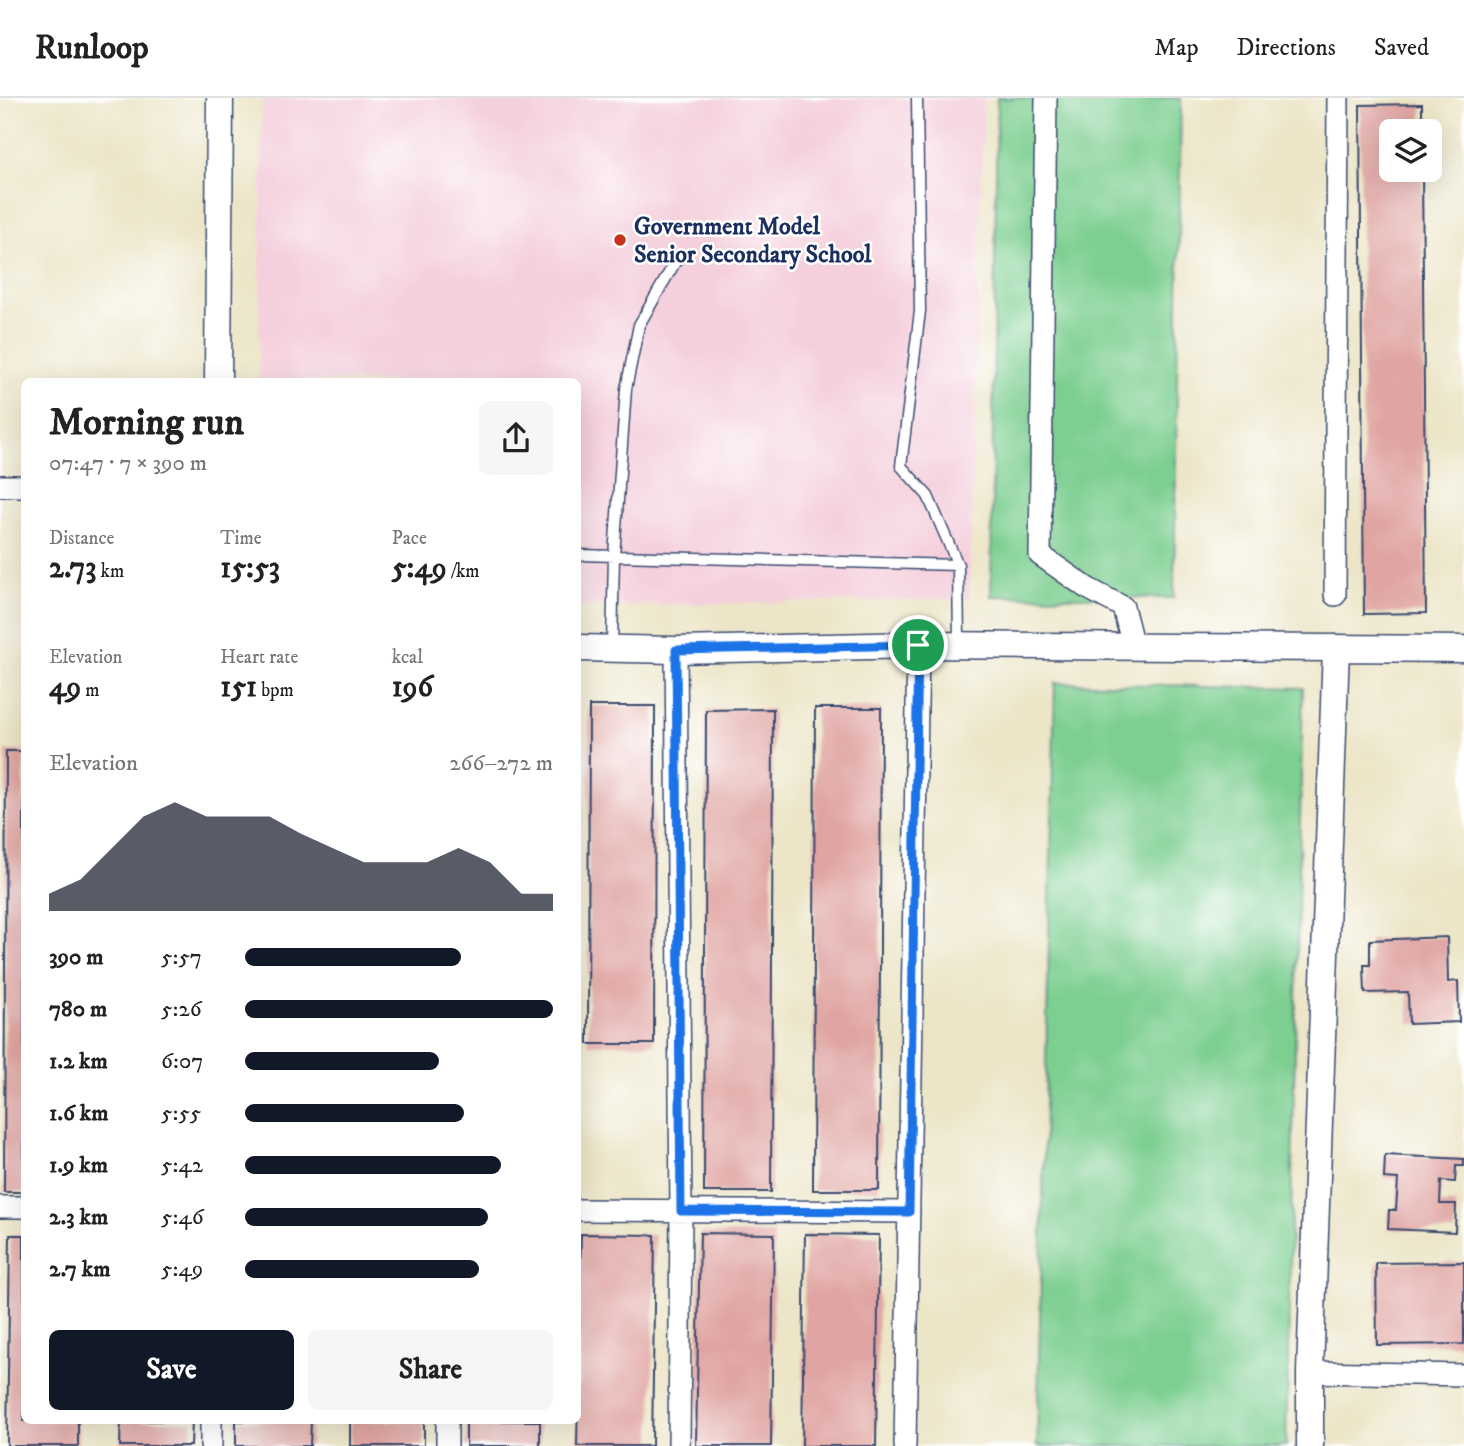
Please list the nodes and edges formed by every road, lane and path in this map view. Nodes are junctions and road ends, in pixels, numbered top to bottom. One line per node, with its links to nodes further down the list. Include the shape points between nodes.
1 (220, 98): 6 (street)
2 (917, 98): 11 (lane, via 920,311 901,466 928,496)
3 (1046, 98): 15 (street, via 1040,555 1123,607)
4 (1338, 98): 12 (street)
5 (677, 259): 10 (lane, via 639,325 626,389)
6 (218, 378)
7 (0, 486): 8 (street)
8 (21, 486)
9 (581, 555): 10 (lane)
10 (614, 556): 11 (lane); 17 (lane)
11 (958, 565): 14 (lane)
12 (1335, 595)
13 (918, 645): 14 (street); 20 (street); 25 (street)
14 (959, 645): 15 (street)
15 (1133, 646): 18 (street)
16 (581, 648): 17 (street)
17 (612, 648): 20 (street)
18 (1336, 648): 19 (street); 26 (street)
19 (1464, 649)
20 (676, 650): 24 (street)
21 (0, 1207): 22 (street)
22 (21, 1207)
23 (581, 1210): 24 (street)
24 (681, 1211): 25 (street); 32 (street)
25 (909, 1212): 33 (street)
26 (1310, 1372): 27 (street); 34 (street)
27 (1464, 1375)
28 (211, 1424): 30 (street)
29 (447, 1424): 31 (street)
30 (211, 1446)
31 (447, 1446)
32 (679, 1446)
33 (905, 1446)
34 (1310, 1446)

